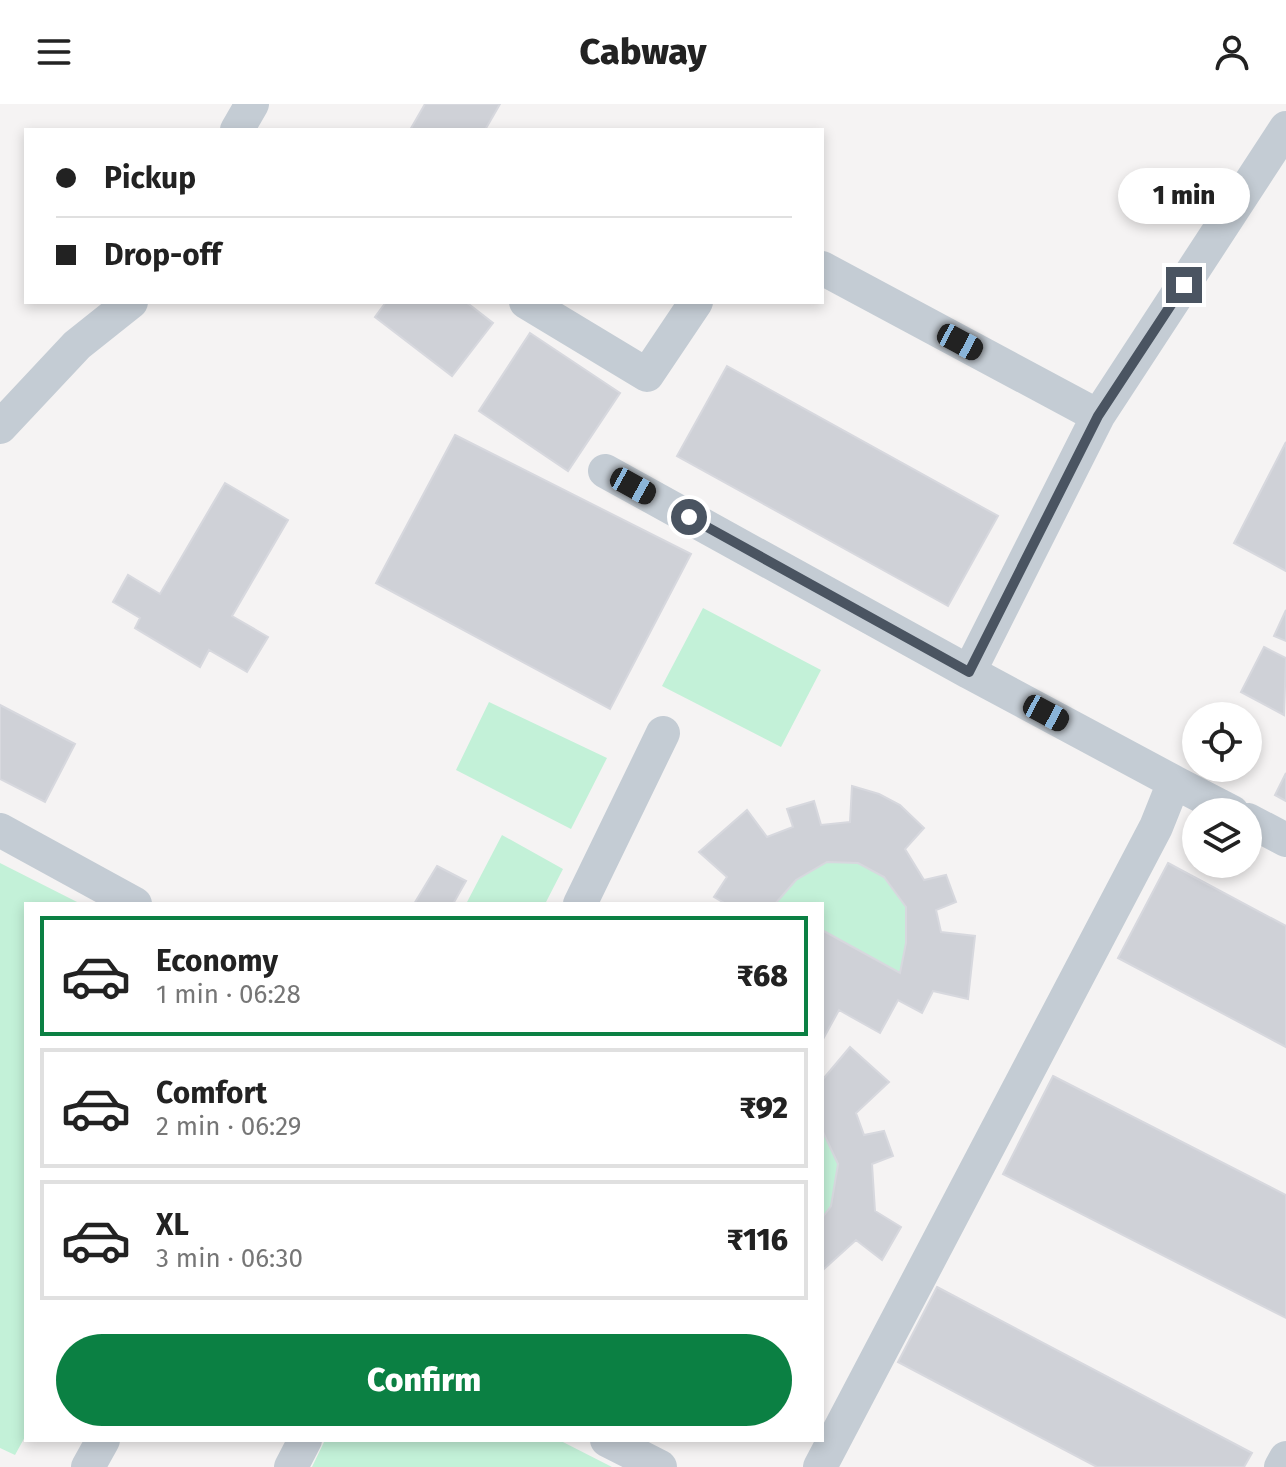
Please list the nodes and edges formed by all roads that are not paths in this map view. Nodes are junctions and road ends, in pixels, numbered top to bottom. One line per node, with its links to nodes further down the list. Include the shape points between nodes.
1 (252, 104): 2 (lane)
2 (238, 128)
3 (1286, 128): 8 (lane)
4 (824, 269): 8 (lane)
5 (128, 304): 9 (lane, via 77,345)
6 (529, 304): 7 (lane, via 647,375)
7 (695, 304)
8 (1098, 416): 11 (lane)
9 (0, 427)
10 (605, 471): 11 (lane)
11 (969, 672): 13 (lane)
12 (663, 733): 19 (lane)
13 (1174, 782): 14 (lane); 27 (lane, via 1149,841)
14 (1205, 798)
15 (1262, 827): 17 (lane)
16 (0, 830): 18 (lane)
17 (1286, 840)
18 (131, 902)
19 (581, 902)
20 (102, 1442): 25 (lane)
21 (304, 1442): 26 (lane)
22 (612, 1442): 23 (lane)
23 (651, 1456)
24 (1286, 1458): 28 (lane)
25 (88, 1467)
26 (291, 1467)
27 (820, 1467)
28 (1281, 1467)

